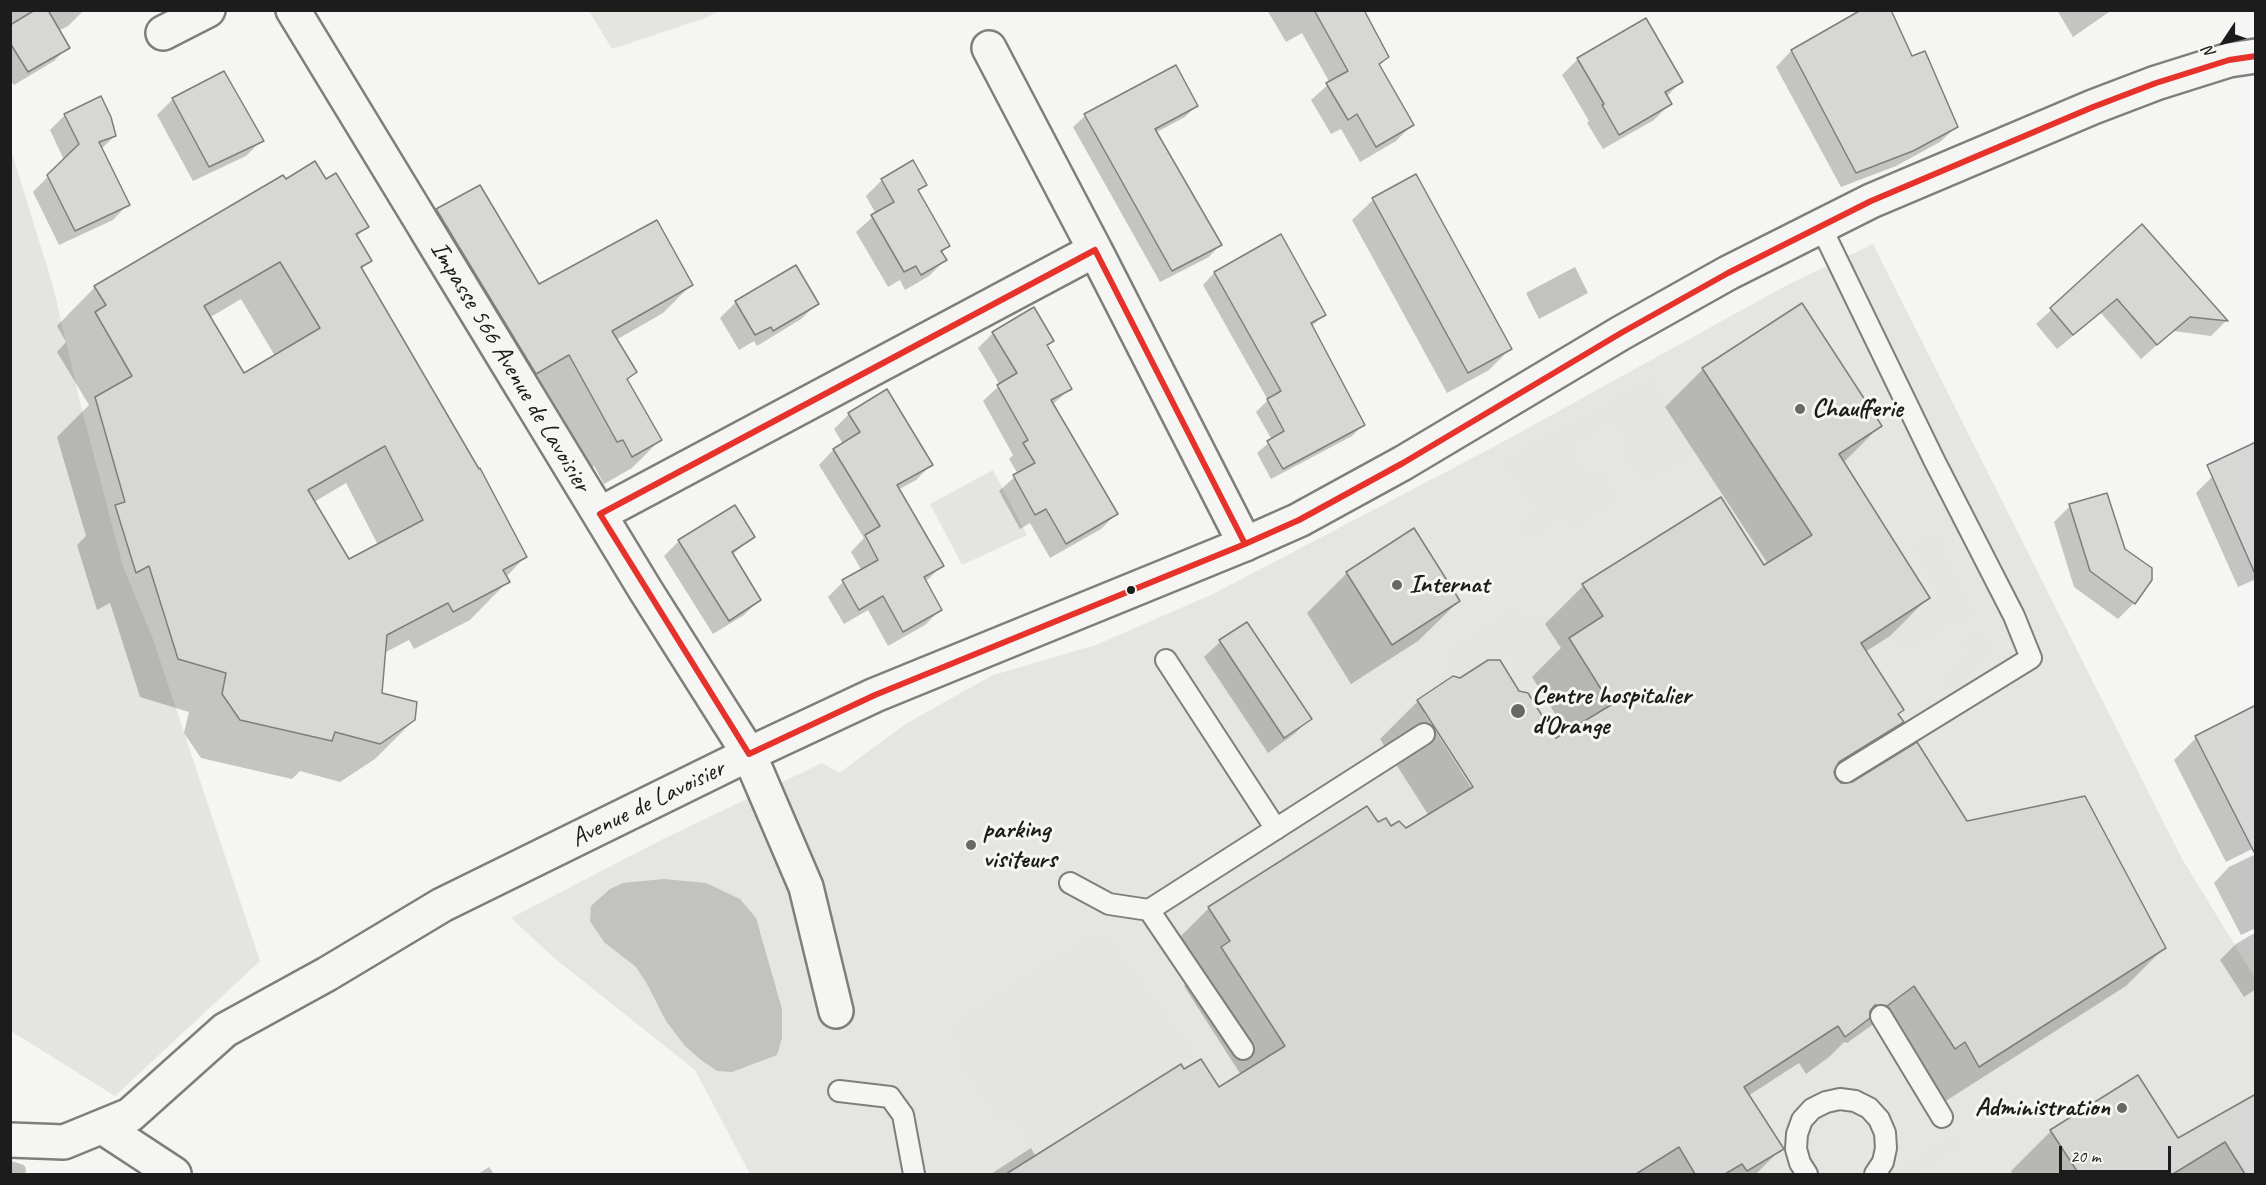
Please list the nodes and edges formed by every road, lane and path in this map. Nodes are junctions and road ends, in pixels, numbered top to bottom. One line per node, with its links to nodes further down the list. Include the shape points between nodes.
1 (208, 10): 3 (street)
2 (293, 10): 8 (street, Impasse 566 Avenue de Lavoisier)
3 (163, 33)
4 (989, 48): 7 (street)
5 (2256, 56): 6 (street, Avenue de Lavoisier, via 2229,60 2092,107)
6 (1820, 225): 9 (street, Avenue de Lavoisier, via 1665,308 1403,463 1299,520); 13 (lane, via 2014,616 2031,658)
7 (1095, 250): 8 (street); 9 (street)
8 (600, 514): 12 (street, Impasse 566 Avenue de Lavoisier)
9 (1245, 544): 12 (street, Avenue de Lavoisier, via 875,695)
10 (1166, 660): 14 (lane)
11 (1424, 734): 14 (lane)
12 (748, 754): 17 (street, Impasse 566 Avenue de Lavoisier, via 806,888); 22 (street, Avenue de Lavoisier, via 442,905 225,1030 130,1115)
13 (1846, 772)
14 (1276, 829): 16 (lane)
15 (1070, 883): 16 (lane, via 1109,904)
16 (1149, 910): 19 (lane)
17 (836, 1011)
18 (1881, 1016): 21 (lane)
19 (1243, 1049)
20 (839, 1091): 25 (lane, via 890,1097 903,1115)
21 (1942, 1117)
22 (104, 1128): 23 (street, Avenue de Lavoisier, via 64,1142); 24 (street)
23 (10, 1140)
24 (174, 1174)
25 (914, 1174)
26 (1807, 1174): 27 (lane, via 1796,1149 1802,1120 1812,1109 1840,1099 1869,1108 1879,1119 1886,1148)
27 (1875, 1174)

